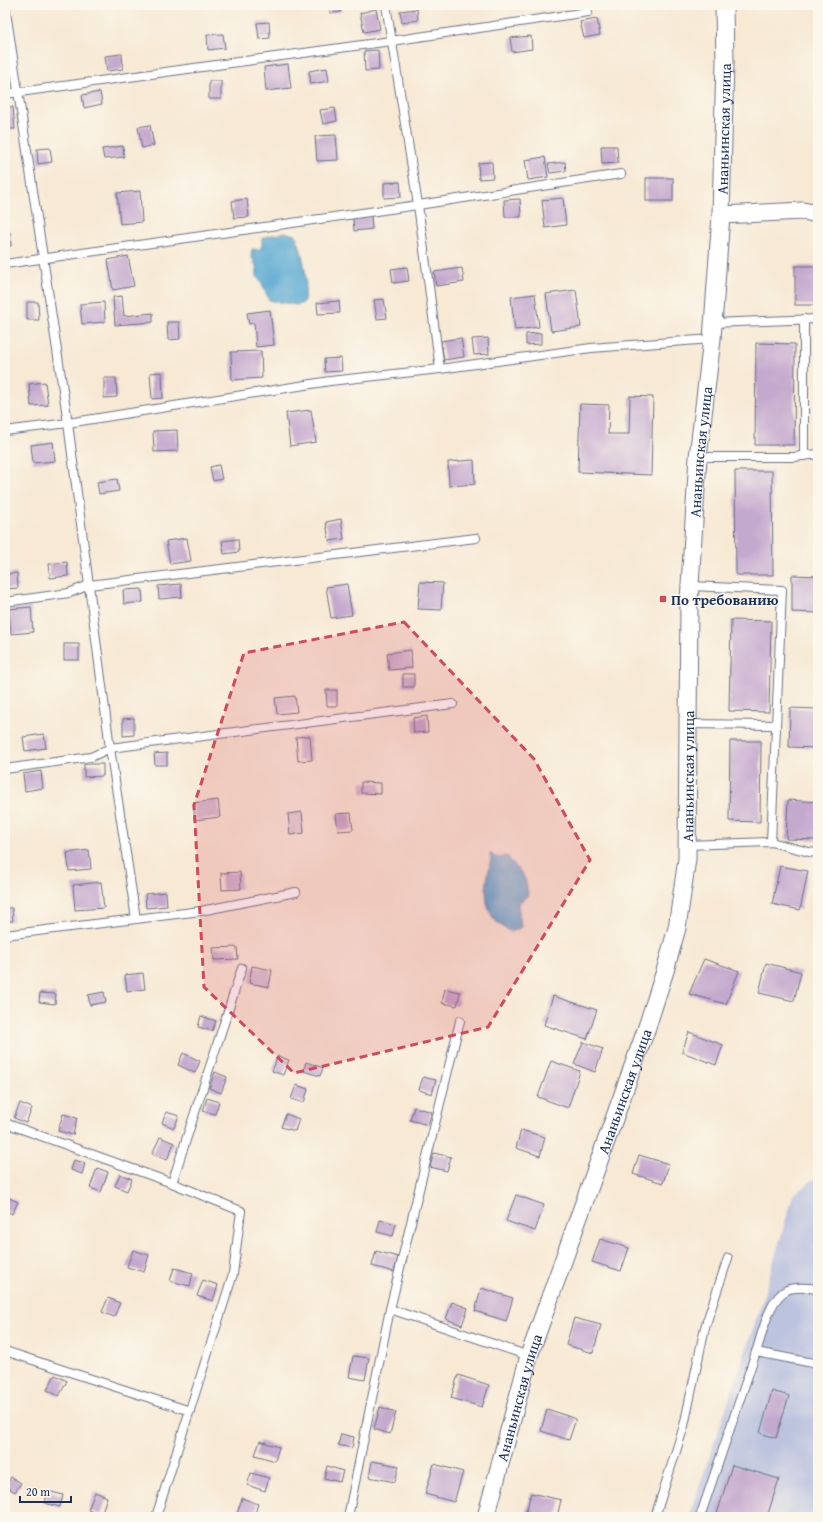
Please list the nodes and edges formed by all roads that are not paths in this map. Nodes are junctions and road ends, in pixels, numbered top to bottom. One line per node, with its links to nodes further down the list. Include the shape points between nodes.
1 (5, 5): 6 (lane)
2 (386, 5): 5 (lane)
3 (724, 5): 11 (street, Ананьинская улица)
4 (588, 12): 5 (lane)
5 (391, 41): 6 (lane); 9 (lane)
6 (18, 93): 7 (lane); 12 (lane)
7 (5, 94)
8 (621, 174): 9 (lane)
9 (418, 205): 12 (lane); 17 (lane)
10 (818, 214): 11 (street, via 803,211)
11 (721, 215): 16 (street, Ананьинская улица)
12 (42, 259): 13 (lane); 18 (lane)
13 (5, 264)
14 (804, 319): 15 (lane); 16 (lane); 21 (lane)
15 (818, 319)
16 (712, 331): 17 (lane); 22 (street, Ананьинская улица)
17 (440, 369): 18 (lane, via 330,381)
18 (68, 423): 19 (lane); 24 (lane)
19 (5, 431)
20 (818, 454): 21 (lane)
21 (804, 456): 22 (lane)
22 (698, 457): 25 (street, Ананьинская улица)
23 (476, 538): 24 (lane)
24 (89, 585): 26 (lane, via 69,593); 30 (lane)
25 (690, 586): 28 (street, Ананьинская улица); 29 (lane, via 782,590)
26 (5, 602)
27 (453, 704): 30 (lane)
28 (688, 724): 29 (lane); 33 (street, Ананьинская улица)
29 (776, 725): 32 (lane)
30 (110, 748): 31 (lane, via 91,757); 36 (lane)
31 (5, 769)
32 (771, 842): 33 (lane); 34 (lane)
33 (687, 845): 47 (street, Ананьинская улица, via 677,928 665,971)
34 (818, 853)
35 (296, 892): 36 (lane, via 201,911)
36 (136, 919): 37 (lane)
37 (5, 935)
38 (242, 968): 41 (lane)
39 (460, 1021): 44 (lane)
40 (5, 1123): 41 (lane)
41 (172, 1183): 49 (lane, via 241,1211 233,1274)
42 (728, 1258): 53 (lane, via 705,1327 684,1426)
43 (818, 1289): 46 (lane, via 787,1289 779,1296 772,1306)
44 (390, 1309): 47 (lane); 51 (lane)
45 (5, 1351): 49 (lane)
46 (756, 1352): 48 (lane); 54 (lane)
47 (529, 1356): 52 (street, Ананьинская улица)
48 (818, 1364)
49 (190, 1411): 50 (lane)
50 (156, 1517)
51 (348, 1517)
52 (486, 1517)
53 (655, 1517)
54 (700, 1517)

